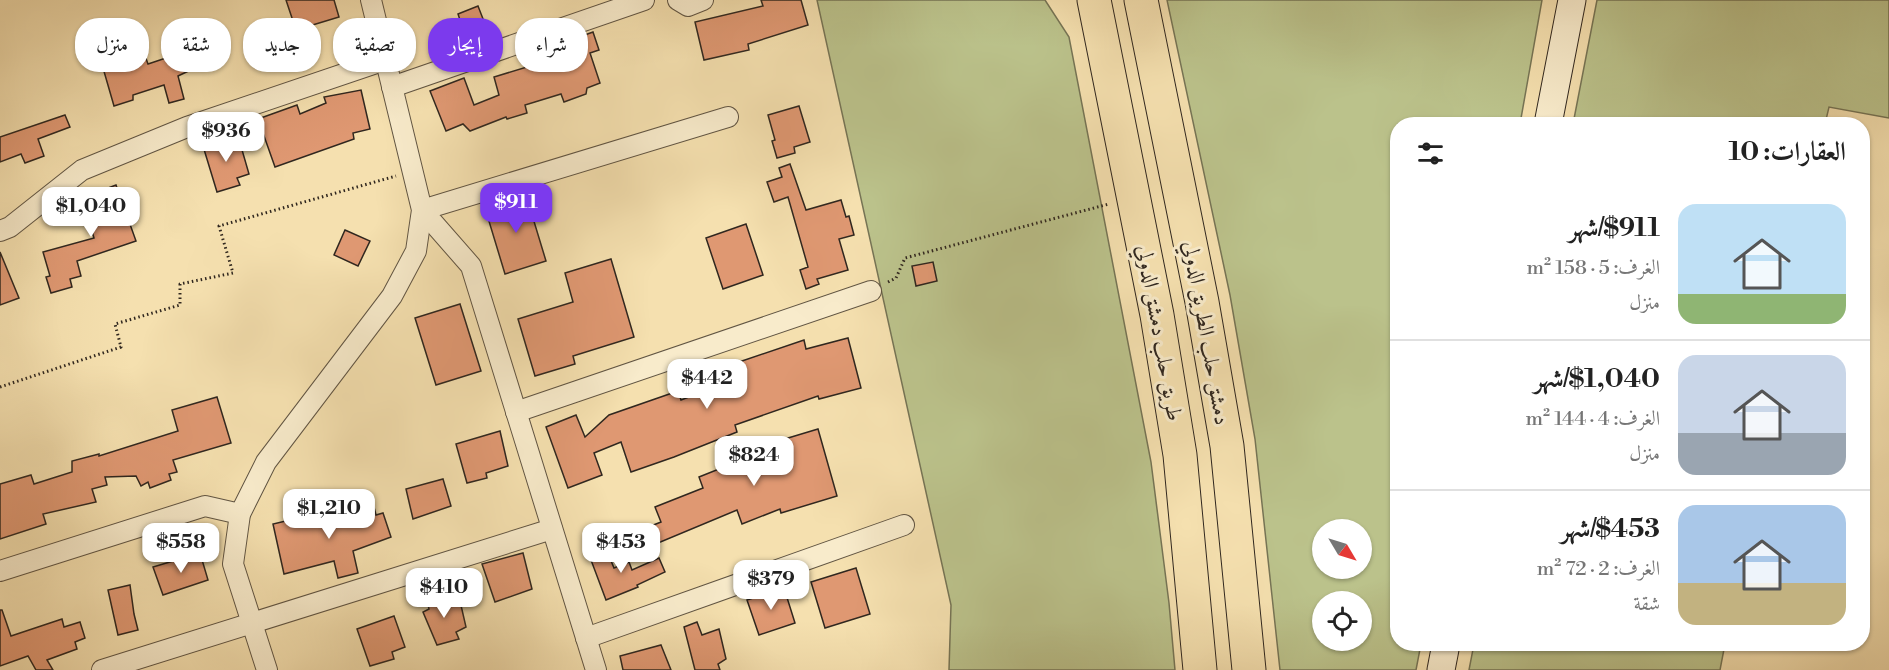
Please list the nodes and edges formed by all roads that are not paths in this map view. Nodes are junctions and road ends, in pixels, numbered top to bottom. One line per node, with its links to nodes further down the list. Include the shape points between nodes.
1 (371, 0): 9 (street)
2 (644, 0): 12 (street)
3 (678, 0): 4 (street, via 688,6)
4 (704, 0)
5 (1086, 0): 8 (main road)
6 (1141, 0): 23 (highway, دمشق حلب الطريق الدولي, via 1227,446)
7 (1572, 0): 14 (main road)
8 (1097, 14): 30 (highway, طريق حلب دمشق الدولي, via 1157,315 1180,455)
9 (375, 18)
10 (349, 72): 16 (street, via 186,127 82,170)
11 (388, 72): 12 (street)
12 (392, 87): 15 (street)
13 (728, 117): 15 (street)
14 (1549, 117)
15 (422, 210): 18 (street, via 471,266); 19 (street, via 416,251 392,296 266,462)
16 (0, 231)
17 (871, 291): 18 (street)
18 (516, 412): 21 (street)
19 (240, 514): 22 (street, via 206,506); 24 (street, via 233,564)
20 (904, 525): 25 (street)
21 (552, 529): 24 (street); 25 (street)
22 (0, 571)
23 (1243, 597): 31 (highway, دمشق حلب الطريق الدولي); 32 (main road)
24 (252, 623): 27 (street); 28 (street)
25 (586, 638): 29 (street)
26 (1445, 651): 33 (main road)
27 (102, 670)
28 (267, 670)
29 (596, 670)
30 (1200, 670)
31 (1249, 670)
32 (1258, 670)
33 (1441, 670)

